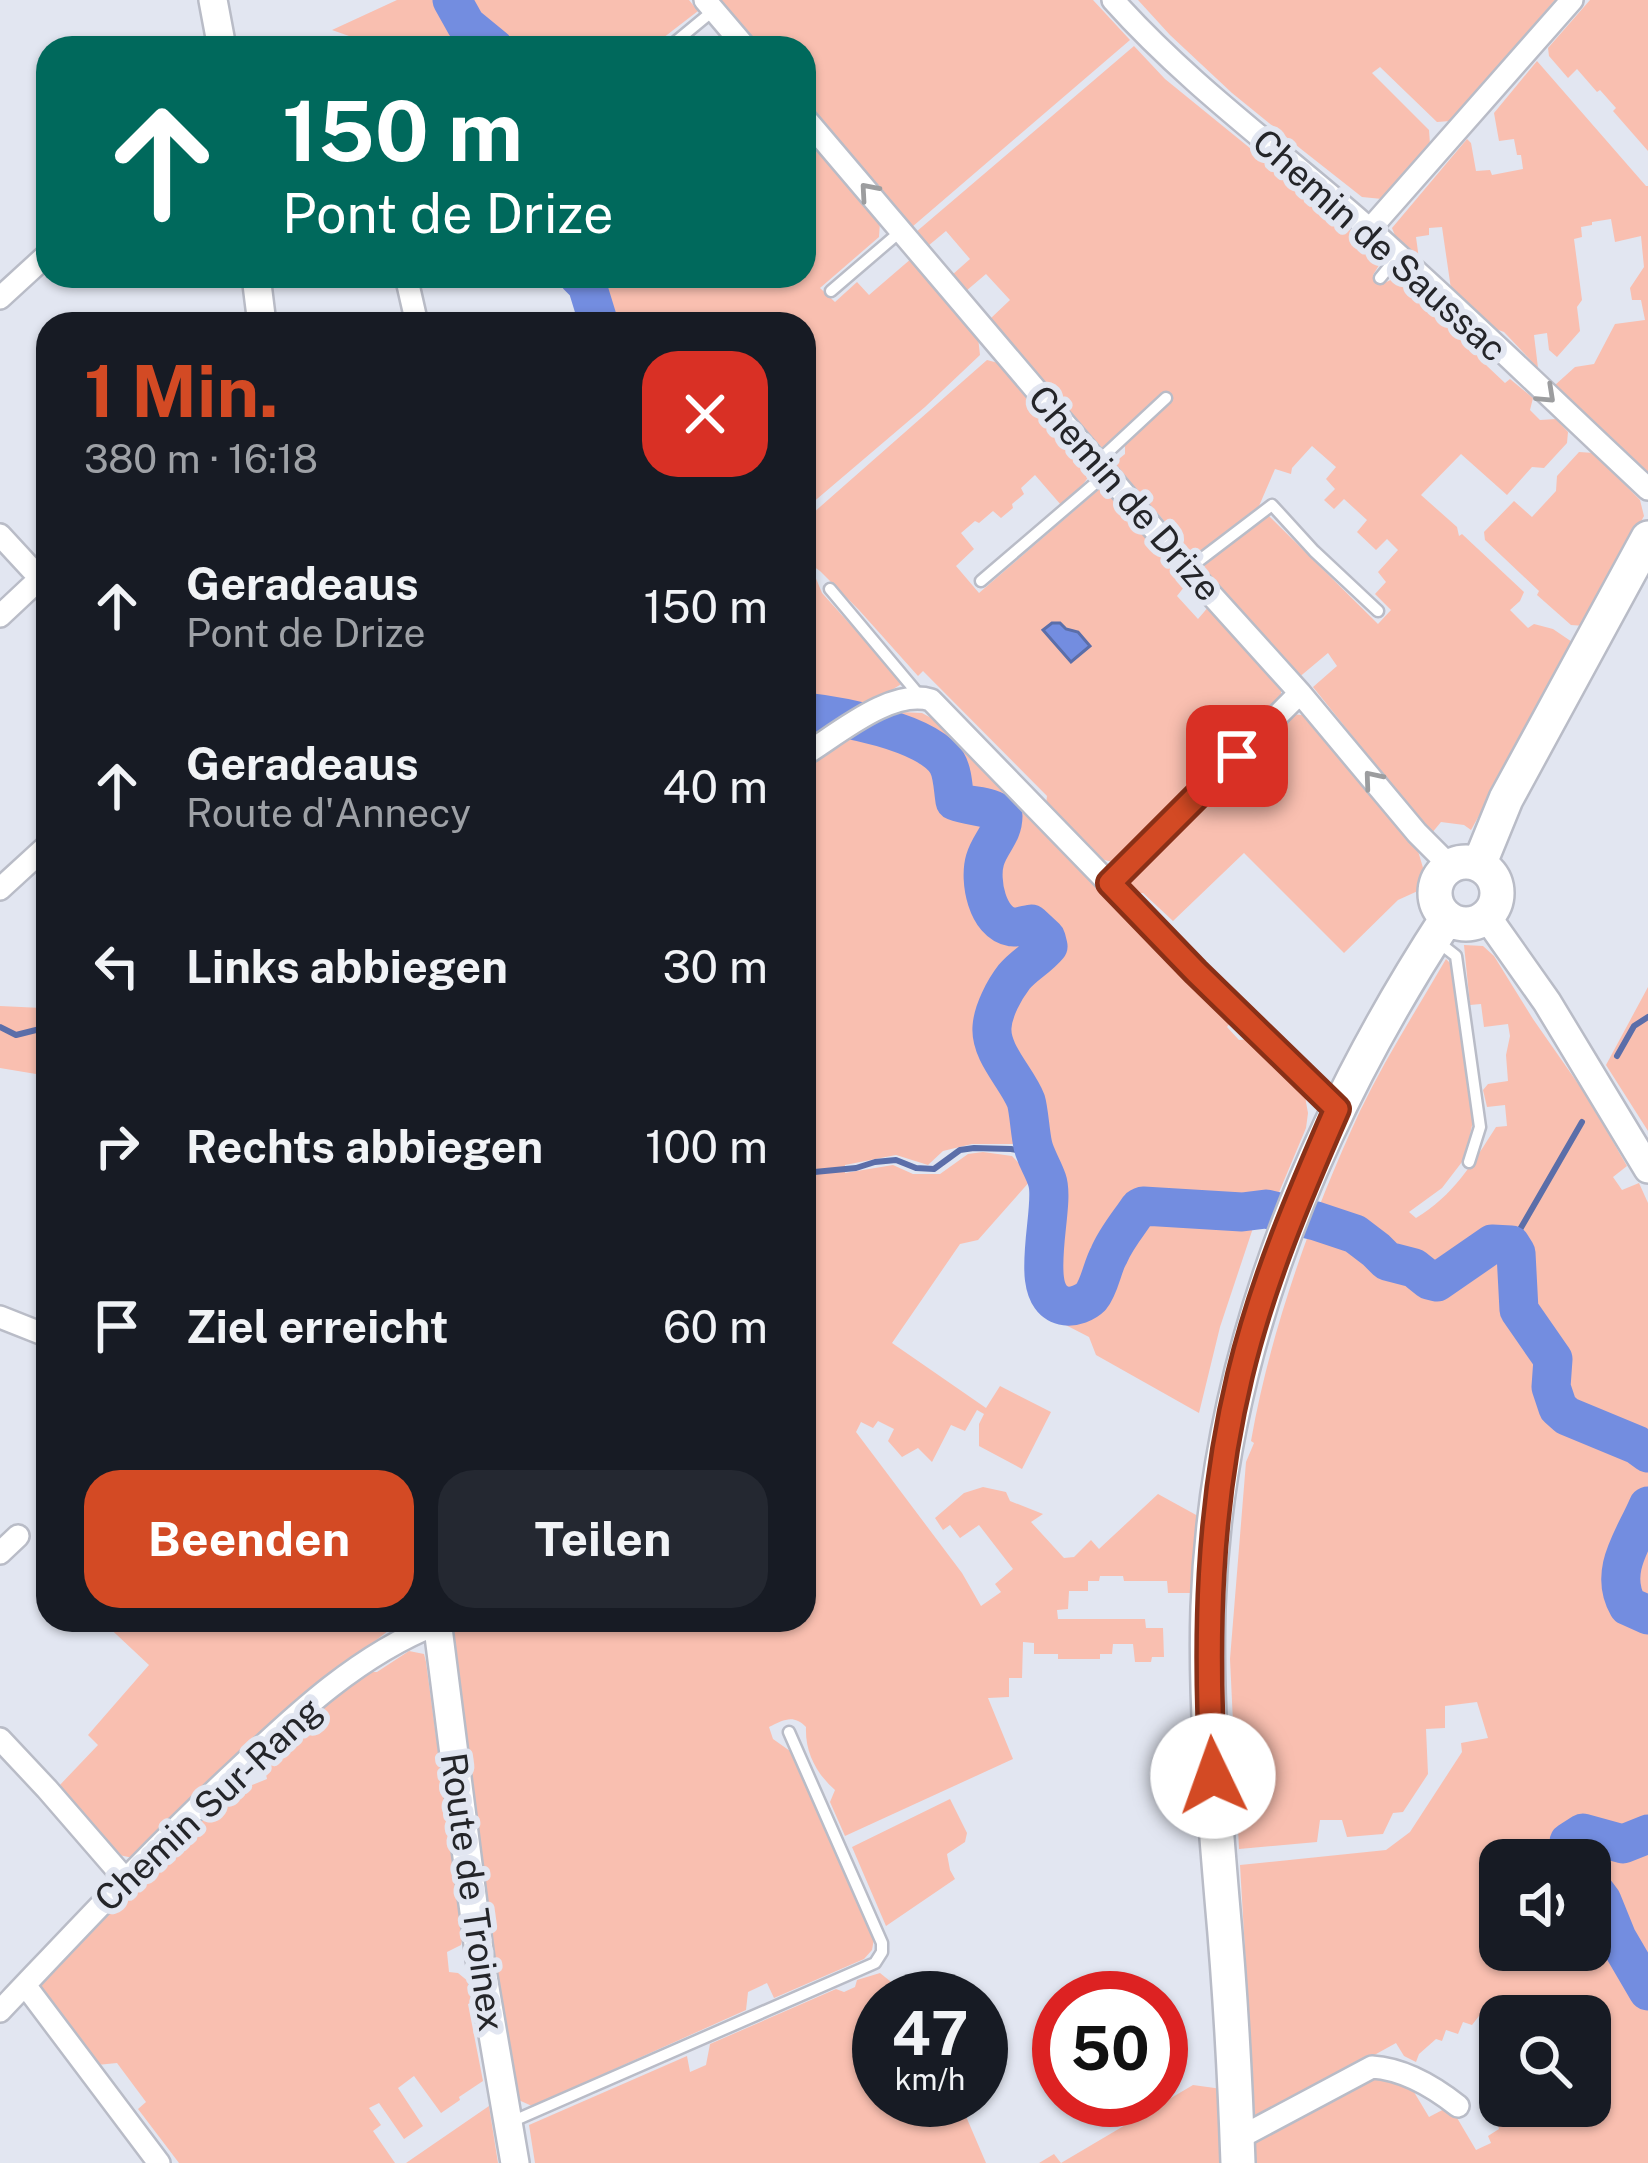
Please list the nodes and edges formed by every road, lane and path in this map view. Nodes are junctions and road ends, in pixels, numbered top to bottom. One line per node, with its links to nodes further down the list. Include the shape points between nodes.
1 (213, 0): 5 (street)
2 (1113, 0): 9 (street, Chemin de Saussac, via 1198,86)
3 (1572, 0): 9 (street)
4 (710, 5): 6 (lane); 7 (street)
5 (220, 36)
6 (680, 36)
7 (736, 36)
8 (816, 131): 10 (street, Chemin de Drize, one-way to 8)
9 (1370, 229): 11 (street, Chemin de Saussac)
10 (902, 231): 14 (lane); 17 (street, Chemin de Drize)
11 (1398, 256): 13 (lane); 18 (street, Chemin de Saussac, one-way to 18)
12 (36, 265): 15 (street)
13 (1380, 278)
14 (831, 291)
15 (0, 298)
16 (1166, 398): 17 (lane)
17 (1101, 468): 22 (street, Chemin de Drize); 23 (lane)
18 (1648, 489)
19 (0, 535): 21 (street)
20 (1648, 538): 32 (main road)
21 (36, 569)
22 (1188, 569): 26 (lane, via 1272,505); 28 (street, Chemin de Drize)
23 (981, 581)
24 (36, 586): 27 (street)
25 (830, 589): 29 (lane)
26 (1378, 610)
27 (0, 616)
28 (1300, 693): 32 (street, Chemin de Drize, one-way to 28, via 1417,832); 33 (street)
29 (921, 697): 30 (street, via 872,712); 33 (street)
30 (816, 747)
31 (36, 856): 34 (street)
32 (1465, 866): 35 (main road, via 1491,875 1497,889); 36 (main road, via 1438,880)
33 (1110, 883): 37 (street)
34 (0, 890)
35 (1487, 917): 36 (main road); 39 (street)
36 (1441, 928): 37 (main road); 38 (lane, via 1456,956 1480,1127)
37 (1337, 1109): 53 (main road, via 1240,1372 1215,1518 1208,1693)
38 (1469, 1162)
39 (1648, 1168)
40 (0, 1317): 41 (street)
41 (36, 1331)
42 (18, 1536): 43 (street)
43 (0, 1553)
44 (417, 1632): 48 (street, Chemin Sur-Rang, via 297,1714)
45 (438, 1632): 52 (street, Route de Troinex)
46 (789, 1732): 52 (lane, via 882,1943 880,1958)
47 (0, 1739): 48 (street)
48 (124, 1879): 49 (street, Chemin Sur-Rang)
49 (25, 1985): 50 (street, Chemin Sur-Rang); 54 (street)
50 (0, 2011)
51 (1458, 2106): 53 (street, via 1420,2081 1372,2067)
52 (508, 2124): 55 (street, Route de Troinex)
53 (1237, 2151)
54 (159, 2163)
55 (514, 2163)

